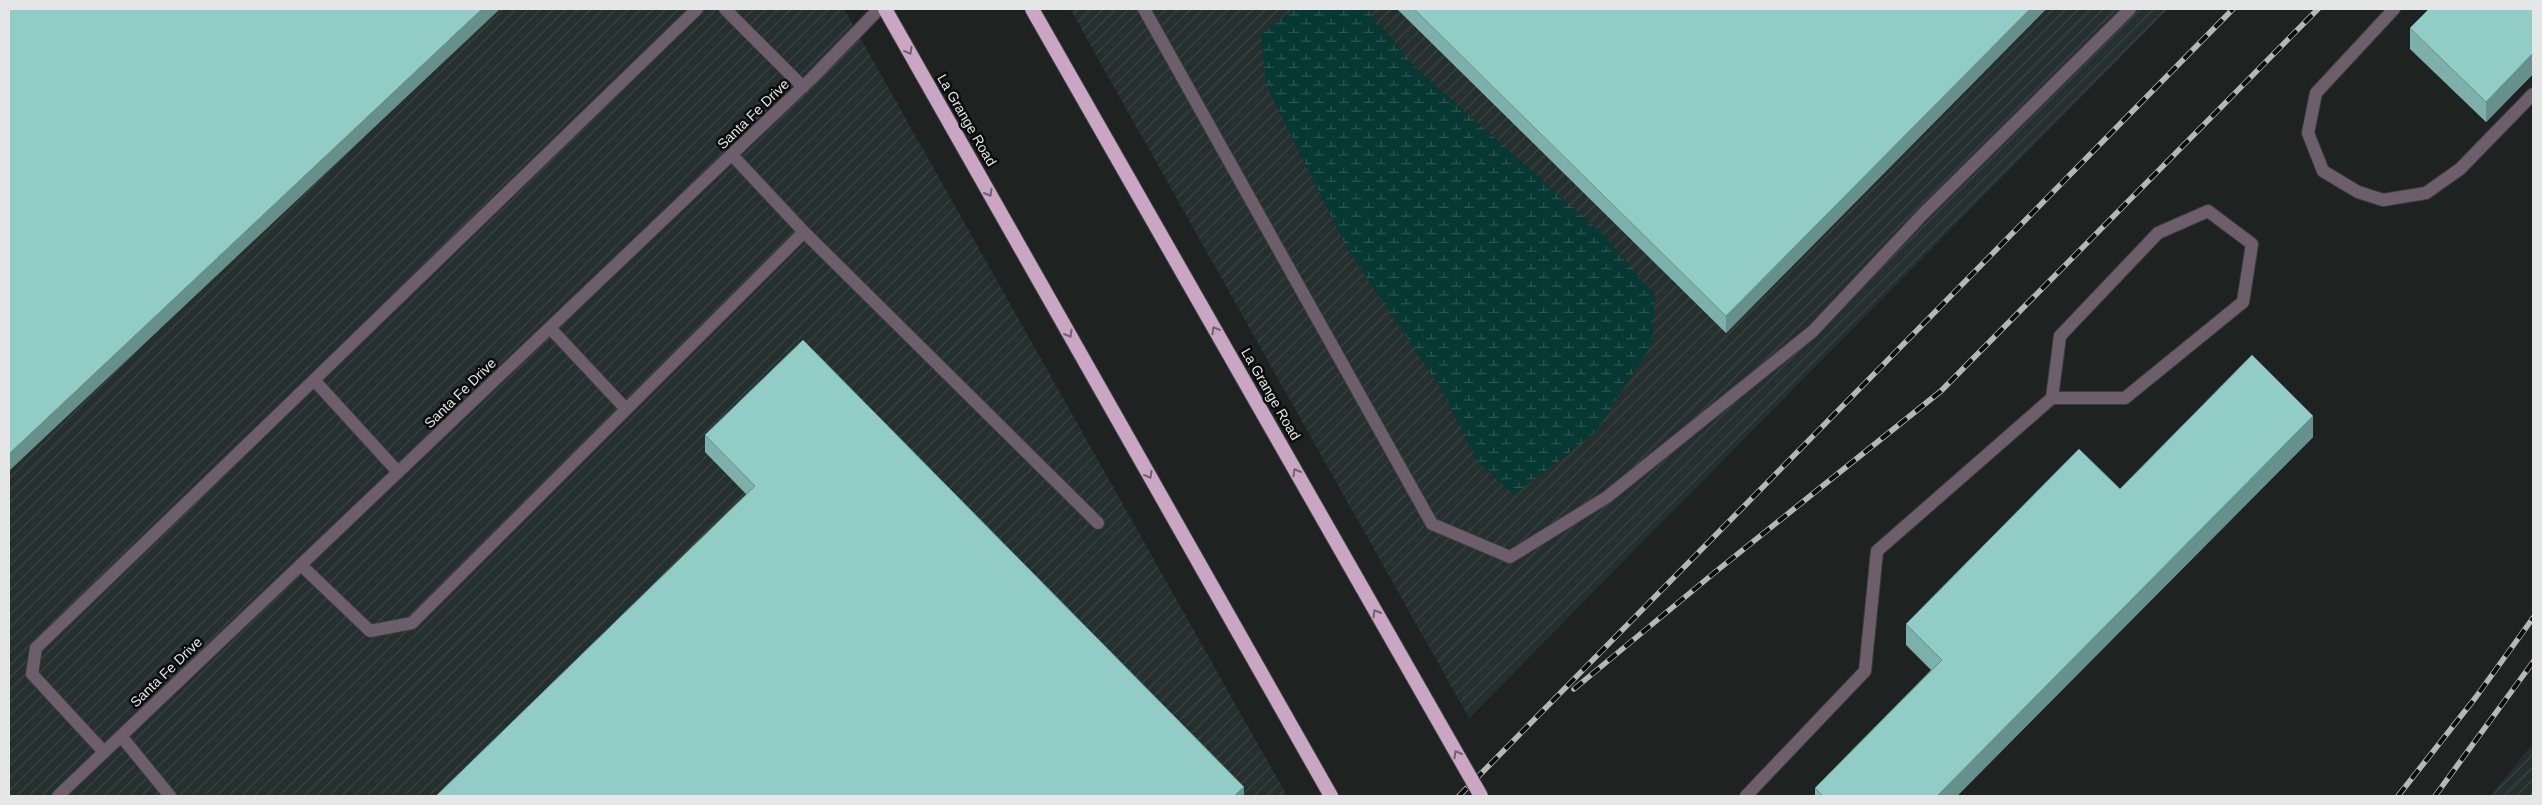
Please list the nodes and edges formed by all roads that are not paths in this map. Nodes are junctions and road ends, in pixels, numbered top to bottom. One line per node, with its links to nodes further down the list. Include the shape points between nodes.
1 (697, 9): 14 (street)
2 (725, 9): 9 (street)
3 (879, 9): 9 (street, Santa Fe Drive)
4 (885, 9): 24 (highway, La Grange Road, one-way to 24)
5 (1032, 9): 25 (highway, La Grange Road, one-way to 5, bridge)
6 (1144, 9): 7 (street, via 1432,524 1510,557 1607,497 1812,331 1923,214)
7 (2130, 9)
8 (2394, 9): 10 (street, via 2316,93 2308,133 2323,171 2358,192 2383,200 2426,193 2460,169)
9 (803, 87): 11 (street, Santa Fe Drive)
10 (2533, 94)
11 (732, 155): 12 (street); 13 (street, Santa Fe Drive)
12 (804, 232): 16 (street); 18 (street)
13 (550, 328): 16 (street); 17 (street, Santa Fe Drive)
14 (314, 380): 17 (street); 21 (street, via 36,648 32,674)
15 (2052, 398): 15 (street, via 2125,398 2243,302 2252,244 2208,211 2158,233 2060,336); 26 (street, via 1877,551 1865,671)
16 (626, 409): 19 (street, via 412,623 370,631)
17 (398, 472): 19 (street, Santa Fe Drive)
18 (1098, 523)
19 (301, 565): 20 (street, Santa Fe Drive)
20 (122, 736): 21 (street, Santa Fe Drive); 23 (street)
21 (104, 752): 22 (street, Santa Fe Drive)
22 (58, 796)
23 (170, 796)
24 (1331, 796)
25 (1481, 796)
26 (1746, 796)

